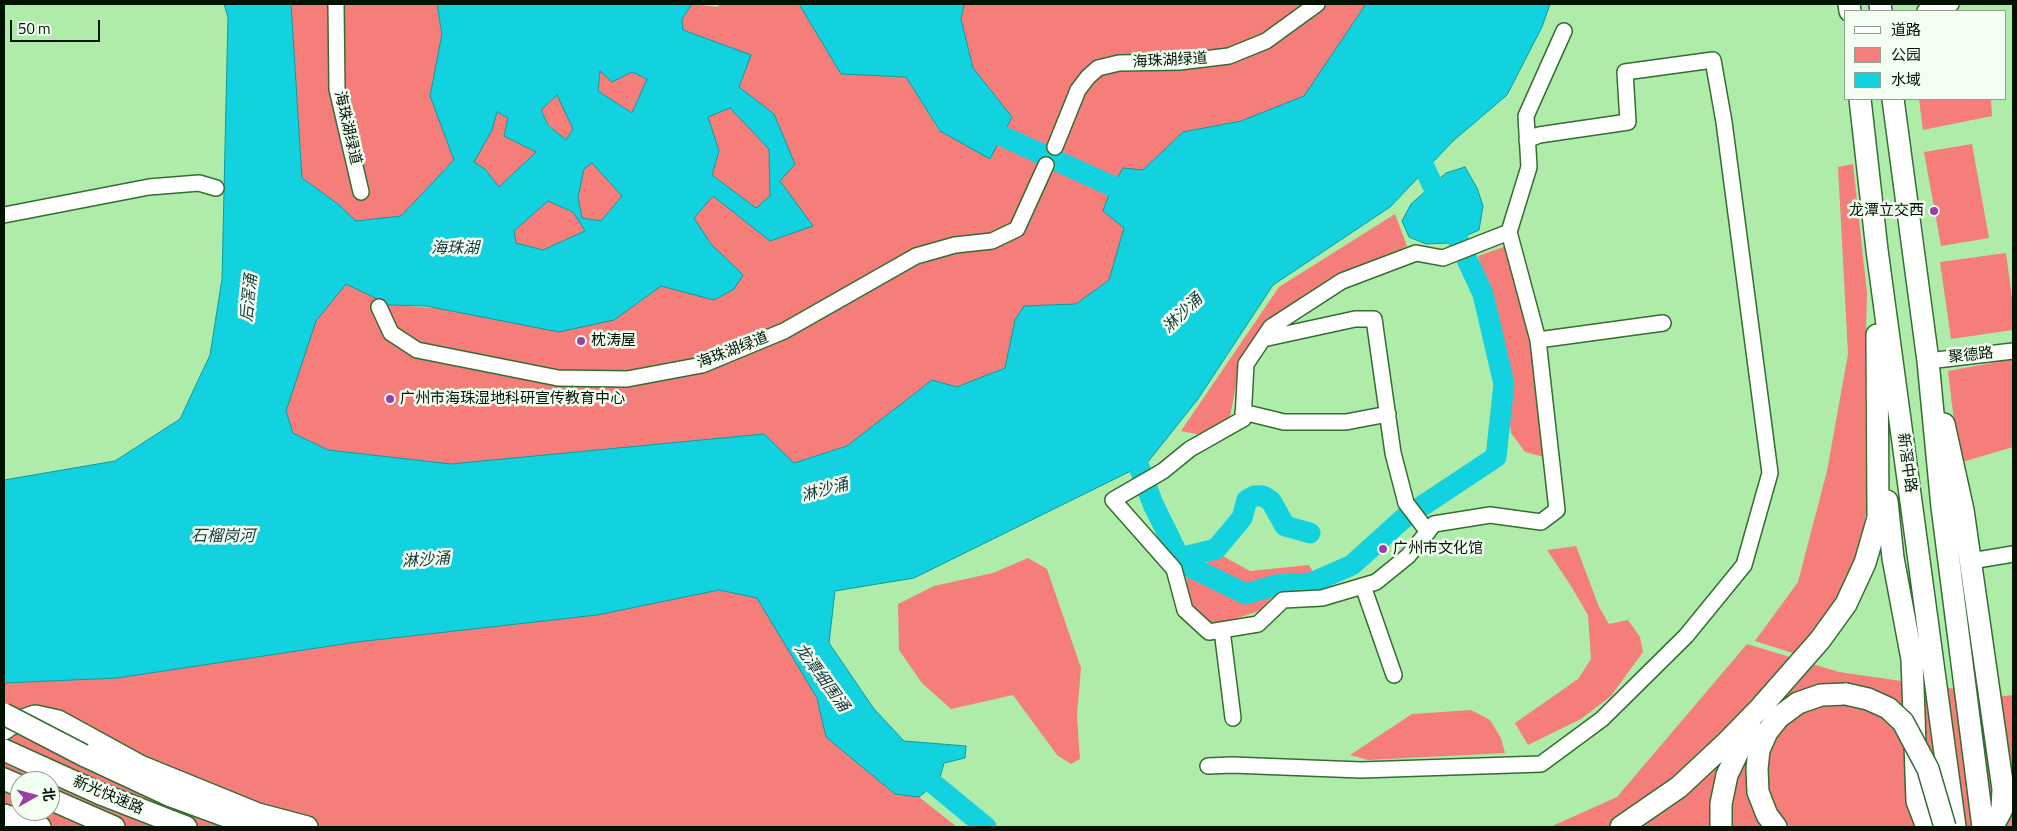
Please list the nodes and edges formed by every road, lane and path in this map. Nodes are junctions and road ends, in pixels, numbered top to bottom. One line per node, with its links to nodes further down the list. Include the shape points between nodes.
1 (336, 4): 12 (street, 海珠湖绿道, via 337,89)
2 (1317, 4): 9 (street, 海珠湖绿道, via 1266,42 1228,56 1098,68 1078,90)
3 (1951, 4): 4 (street)
4 (1929, 10)
5 (1564, 31): 8 (street, via 1526,116)
6 (1860, 100): 15 (highway, 新滘中路)
7 (1893, 100): 21 (highway, 新滘中路)
8 (1527, 140): 14 (street, via 1529,167); 38 (street, via 1539,135 1628,122 1625,72 1713,60 1770,473 1744,565 1686,636 1602,719 1541,764 1360,770)
9 (1054, 146)
10 (1046, 165): 16 (street, 海珠湖绿道, via 1017,229 992,241 955,245 916,256 784,331 702,365 627,379 558,378 417,350 391,334)
11 (216, 188): 13 (street, via 199,183 149,187)
12 (361, 192)
13 (4, 215)
14 (1509, 232): 18 (street, via 1443,258 1416,253 1342,281 1271,326); 19 (street)
15 (1877, 250): 22 (highway); 51 (highway, 新滘中路)
16 (379, 306)
17 (1663, 323): 19 (street)
18 (1263, 339): 23 (street, via 1246,364); 24 (street, via 1355,319 1374,318)
19 (1538, 340): 25 (street, via 1556,510 1541,522 1490,515 1434,524)
20 (2013, 351): 21 (street, 聚德路)
21 (1928, 361): 27 (highway, via 1951,450); 52 (highway, 新滘中路, via 1942,507)
22 (1878, 394): 32 (highway, via 1878,518 1865,563 1846,604 1820,640); 49 (highway, via 1893,558 1912,659 1917,802 1925,822)
23 (1243, 412): 24 (street, via 1284,422 1346,422); 29 (street, via 1243,419 1190,449 1163,471 1113,500 1174,569 1185,610 1210,632)
24 (1388, 414): 25 (street, via 1393,453 1406,503)
25 (1428, 531): 28 (street, via 1408,556 1376,582)
26 (2013, 554): 27 (street)
27 (1970, 561): 30 (highway)
28 (1363, 586): 29 (street, via 1322,598 1283,600 1258,624); 31 (street)
29 (1222, 630): 34 (street)
30 (1981, 637): 37 (highway, via 1992,692); 53 (highway, via 2003,789 2002,809)
31 (1394, 675)
32 (1761, 707): 41 (highway, via 1727,775); 47 (highway, via 1679,787)
33 (4, 714): 45 (highway, bridge, via 171,796)
34 (1233, 718)
35 (4, 729): 46 (highway, via 35,716 58,721 140,766 258,814)
36 (4, 750): 44 (highway, 新光快速路)
37 (2013, 762)
38 (1208, 766)
39 (60, 803): 43 (highway, 新光快速路)
40 (4, 815): 42 (highway)
41 (1720, 822)
42 (40, 827)
43 (114, 827)
44 (186, 827)
45 (256, 827)
46 (306, 827)
47 (1621, 827)
48 (1776, 827): 50 (highway, bridge, via 1767,815 1758,792 1759,750 1779,717 1798,703 1821,694 1846,694 1868,699 1888,708 1903,722 1928,769)
49 (1932, 827)
50 (1945, 827)
51 (1955, 827)
52 (1983, 827)
53 (1990, 827)

